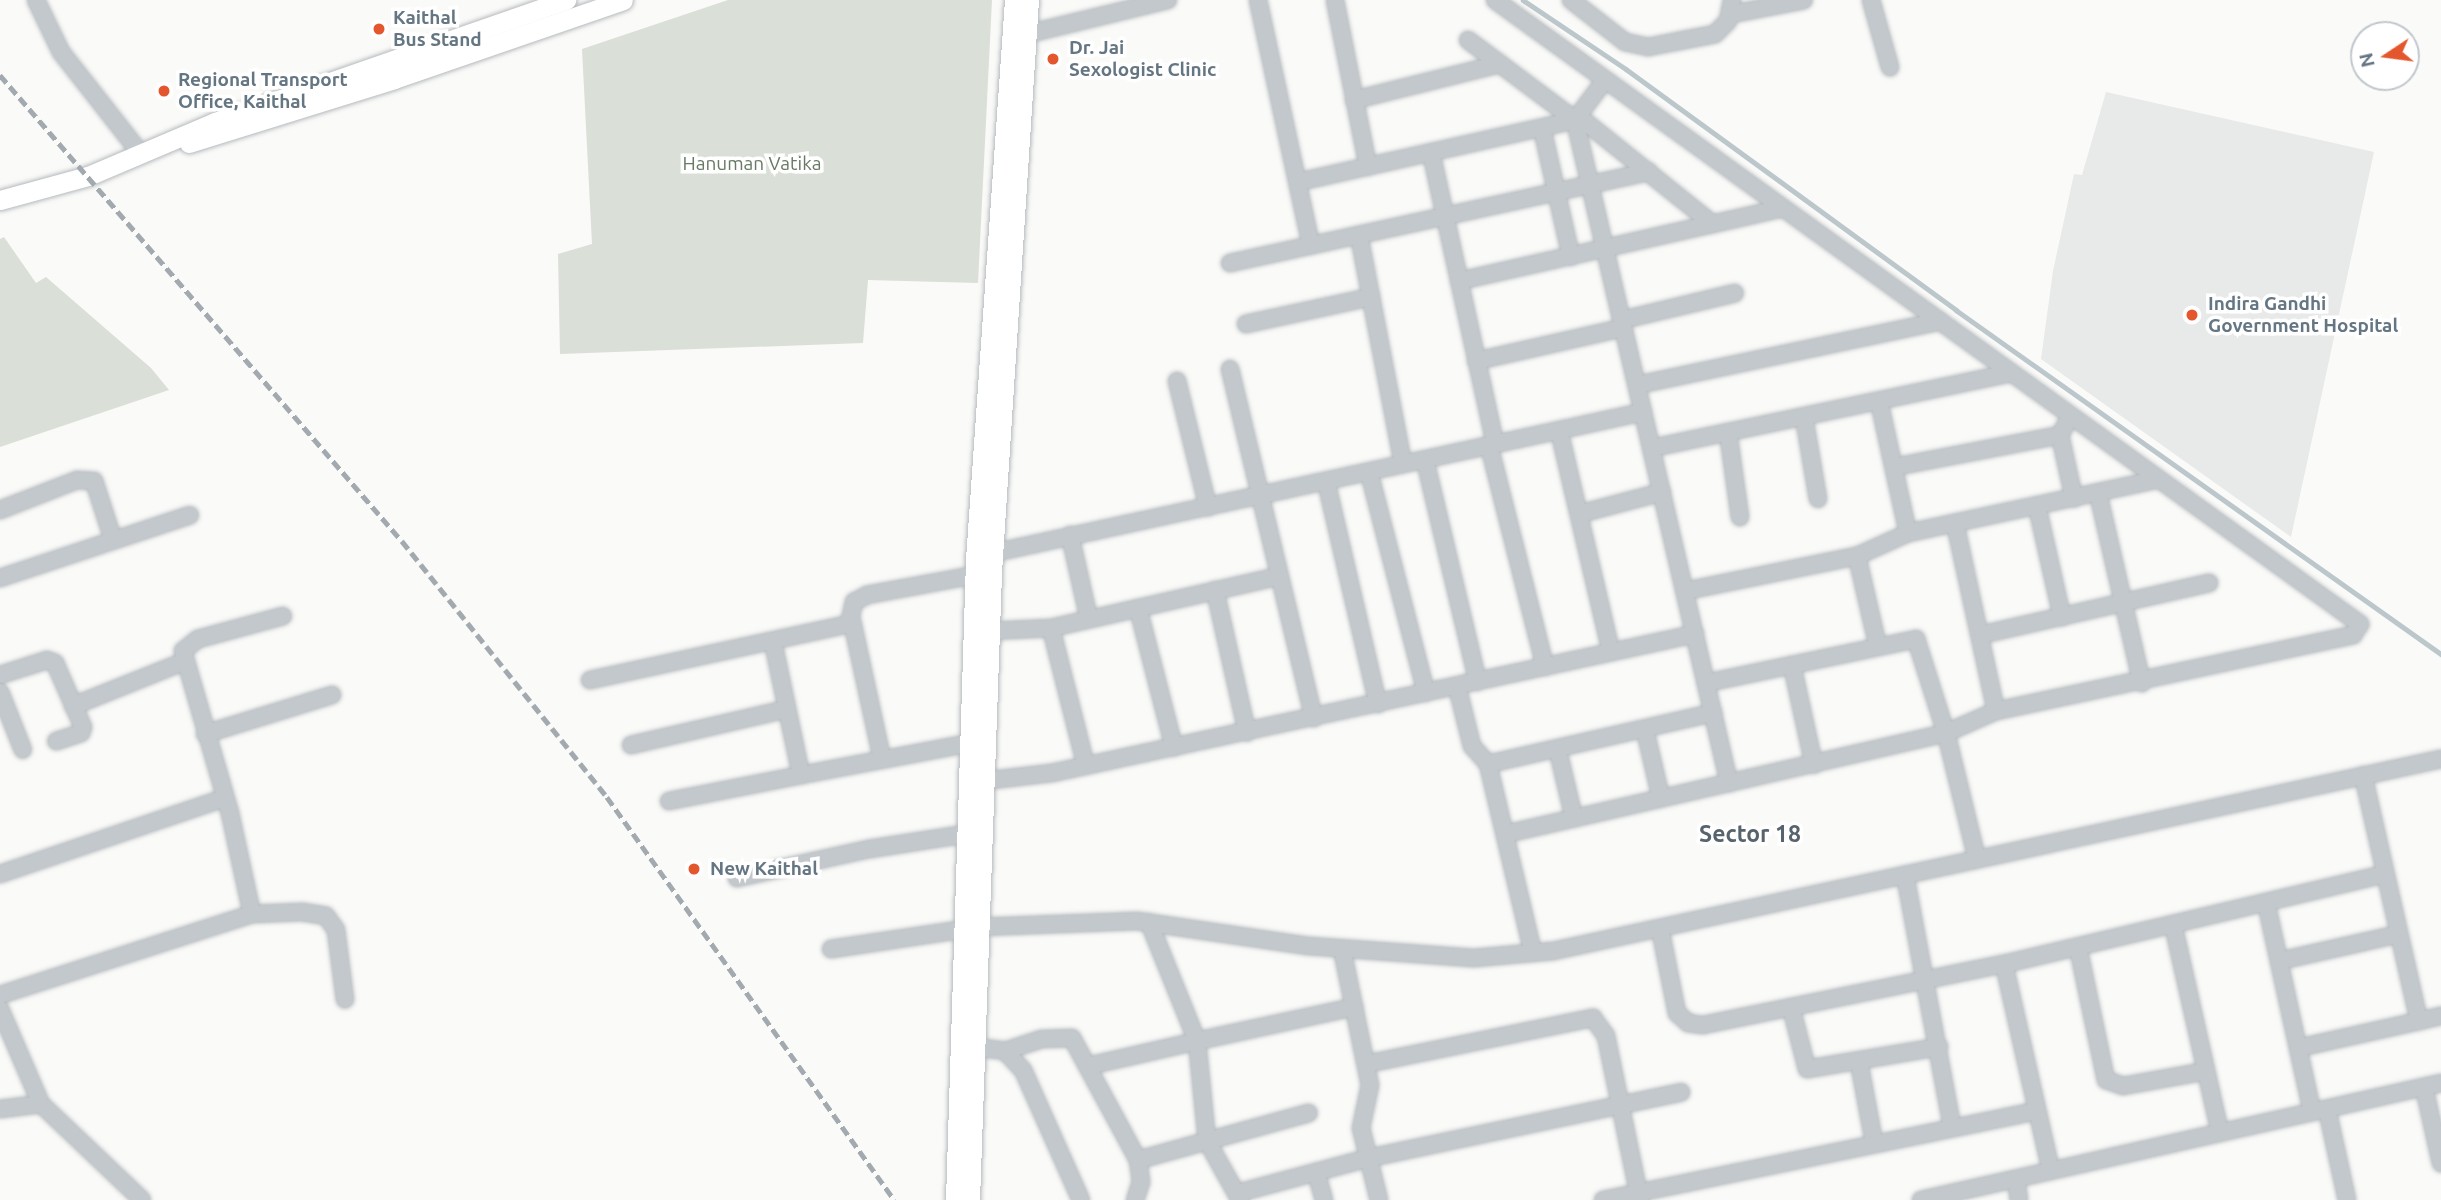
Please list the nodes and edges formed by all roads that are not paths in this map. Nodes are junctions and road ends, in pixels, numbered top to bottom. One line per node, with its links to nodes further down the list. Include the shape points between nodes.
1 (36, 0): 23 (street, via 61,52)
2 (566, 0): 23 (main road, via 215,122)
3 (623, 0): 23 (main road, via 219,136)
4 (1014, 0): 80 (main road)
5 (1029, 0): 14 (main road)
6 (1168, 0): 14 (street)
7 (1258, 0): 26 (street)
8 (1335, 0): 19 (street)
9 (1495, 0): 18 (street)
10 (1571, 0): 13 (street, via 1625,42 1648,47 1715,34)
11 (1804, 0): 13 (street)
12 (1871, 0): 17 (street)
13 (1732, 7)
14 (1027, 34): 80 (main road)
15 (1468, 40): 16 (street)
16 (1500, 64): 19 (street); 20 (street)
17 (1890, 67)
18 (1605, 80): 20 (street); 30 (street)
19 (1354, 100): 24 (street)
20 (1577, 118): 21 (street); 25 (street); 27 (street)
21 (1542, 128): 22 (street); 28 (street)
22 (1432, 152): 24 (street); 31 (street)
23 (141, 154): 29 (main road, via 88,176)
24 (1368, 167): 26 (street)
25 (1648, 172): 27 (street); 32 (street)
26 (1298, 182): 34 (street)
27 (1590, 184): 28 (street); 35 (street)
28 (1557, 192): 31 (street); 36 (street)
29 (0, 200)
30 (1782, 208): 32 (street); 41 (street)
31 (1445, 216): 33 (street); 38 (street)
32 (1713, 224): 35 (street)
33 (1359, 235): 34 (street); 40 (street)
34 (1311, 245): 37 (street)
35 (1605, 250): 36 (street); 43 (street)
36 (1571, 257): 38 (street)
37 (1230, 263)
38 (1459, 281): 44 (street)
39 (1735, 293): 43 (street)
40 (1371, 297): 42 (street); 59 (street)
41 (1940, 321): 46 (street); 48 (street)
42 (1246, 324)
43 (1623, 324): 44 (street); 48 (street)
44 (1476, 361): 56 (street)
45 (1230, 369): 66 (street)
46 (2011, 373): 49 (street); 52 (street)
47 (1177, 381): 70 (street)
48 (1637, 385): 50 (street)
49 (1879, 401): 51 (street); 60 (street)
50 (1643, 412): 53 (street); 57 (street)
51 (1804, 416): 54 (street); 68 (street)
52 (2070, 417): 55 (street); 62 (street)
53 (1559, 430): 56 (street); 72 (street)
54 (1728, 432): 57 (street); 74 (street)
55 (2060, 435): 60 (street); 67 (street)
56 (1492, 445): 58 (street); 101 (street)
57 (1651, 449): 64 (street)
58 (1424, 460): 59 (street); 104 (street)
59 (1403, 464): 61 (street)
60 (1894, 467): 76 (street)
61 (1369, 472): 63 (street); 109 (street)
62 (2155, 480): 65 (street); 105 (street, via 2360,624 2353,635)
63 (1326, 481): 66 (street); 111 (street)
64 (1662, 492): 72 (street); 85 (street)
65 (2098, 493): 67 (street); 86 (street)
66 (1259, 496): 70 (street); 81 (street)
67 (2074, 498): 69 (street)
68 (1818, 499)
69 (2037, 506): 75 (street); 89 (street)
70 (1208, 507): 77 (street)
71 (0, 510): 78 (street, via 77,480 94,481)
72 (1578, 514): 98 (street)
73 (190, 515): 78 (street)
74 (1740, 517)
75 (1955, 523): 76 (street); 95 (street)
76 (1908, 533): 79 (street)
77 (1070, 536): 80 (street); 90 (street)
78 (113, 539): 82 (street)
79 (1857, 556): 85 (street); 97 (street)
80 (987, 567): 91 (street, via 867,595 854,602); 93 (main road); 122 (main road)
81 (1279, 576): 84 (street); 116 (street)
82 (0, 578)
83 (2209, 583): 86 (street)
84 (1215, 590): 87 (street); 118 (street)
85 (1685, 591): 94 (street)
86 (2123, 603): 89 (street); 105 (street)
87 (1138, 608): 90 (street); 124 (street)
88 (283, 616): 99 (street, via 198,639 183,651)
89 (2062, 617): 95 (street)
90 (1088, 620): 92 (street)
91 (852, 621): 96 (street); 127 (street)
92 (1051, 628): 93 (street); 131 (street)
93 (989, 632): 134 (main road)
94 (1695, 634): 98 (street); 106 (street)
95 (1980, 635): 114 (street)
96 (774, 642): 103 (street); 113 (street)
97 (1878, 647): 100 (street); 119 (street, via 1916,639 1921,645)
98 (1611, 652): 101 (street)
99 (183, 662): 112 (street); 120 (street)
100 (1792, 665): 106 (street); 130 (street)
101 (1545, 667): 104 (street)
102 (0, 675): 112 (street, via 47,660 55,663)
103 (590, 680)
104 (1478, 682): 107 (street)
105 (2142, 682): 114 (street)
106 (1706, 683): 115 (street)
107 (1457, 686): 109 (street); 129 (street, via 1475,754)
108 (0, 692): 125 (street)
109 (1426, 693): 111 (street)
110 (332, 695): 120 (street)
111 (1378, 704): 116 (street)
112 (73, 706): 121 (street, via 83,730)
113 (787, 709): 123 (street); 132 (street)
114 (1996, 712): 119 (street)
115 (1713, 713): 117 (street); 135 (street)
116 (1314, 718): 118 (street)
117 (1645, 730): 126 (street); 137 (street)
118 (1247, 732): 124 (street)
119 (1946, 733): 130 (street); 142 (street)
120 (205, 734): 136 (street)
121 (56, 741)
122 (971, 743): 127 (street); 134 (main road)
123 (631, 745)
124 (1174, 747): 131 (street)
125 (23, 750)
126 (1558, 751): 129 (street); 139 (street)
127 (882, 759): 132 (street)
128 (2441, 759): 133 (street)
129 (1488, 764): 141 (street)
130 (1814, 765): 135 (street)
131 (1086, 766): 134 (street)
132 (801, 775): 138 (street)
133 (2363, 775): 142 (street); 145 (street)
134 (977, 782): 140 (main road); 151 (main road)
135 (1729, 783): 137 (street)
136 (225, 798): 143 (street); 148 (street)
137 (1661, 799): 139 (street)
138 (669, 801)
139 (1574, 818): 141 (street)
140 (966, 834): 146 (street, via 869,849); 151 (main road)
141 (1506, 834): 157 (street)
142 (1977, 859): 144 (street)
143 (0, 874)
144 (1905, 874): 152 (street); 160 (street)
145 (2385, 874): 147 (street); 153 (street)
146 (737, 878)
147 (2266, 902): 150 (street); 158 (street)
148 (253, 914): 161 (street); 162 (street, via 326,916 335,930)
149 (1149, 922): 151 (street); 156 (street); 168 (street)
150 (2173, 924): 154 (street); 176 (street)
151 (971, 928): 155 (street); 169 (main road)
152 (1660, 928): 157 (street); 164 (street, via 1673,1003 1688,1023 1703,1025)
153 (2399, 933): 158 (street); 167 (street)
154 (2078, 947): 159 (street); 176 (street, via 2106,1080 2123,1086)
155 (831, 949)
156 (1342, 949): 157 (street, via 1474,958); 163 (street)
157 (1533, 953)
158 (2279, 961): 171 (street)
159 (2004, 964): 160 (street); 184 (street)
160 (1927, 981): 164 (street); 170 (street)
161 (0, 995)
162 (345, 999)
163 (1354, 1007): 168 (street); 174 (street)
164 (1791, 1007): 173 (street, via 1807,1069)
165 (0, 1009): 180 (street)
166 (2441, 1016): 167 (street)
167 (2418, 1021): 171 (street)
168 (1197, 1041): 175 (street); 188 (street)
169 (966, 1046): 172 (street); 199 (main road); 200 (main road)
170 (1939, 1047): 173 (street); 186 (street)
171 (2298, 1048): 183 (street)
172 (1005, 1051): 175 (street, via 1061,1035 1072,1038); 201 (street, via 1023,1070)
173 (1859, 1062): 189 (street)
174 (1366, 1064): 181 (street, via 1593,1017 1606,1036); 190 (street, via 1370,1097 1361,1129)
175 (1088, 1066): 191 (street)
176 (2206, 1071): 187 (street)
177 (2441, 1083): 178 (street)
178 (2424, 1087): 183 (street); 192 (street)
179 (1681, 1092): 181 (street)
180 (41, 1104): 182 (street); 198 (street)
181 (1619, 1108): 190 (street); 197 (street)
182 (0, 1110)
183 (2320, 1110): 187 (street); 208 (street)
184 (2037, 1111): 186 (street); 193 (street)
185 (1309, 1113): 188 (street)
186 (1952, 1125): 189 (street)
187 (2220, 1133): 193 (street)
188 (1207, 1141): 191 (street); 196 (street)
189 (1874, 1142): 197 (street)
190 (1368, 1158): 194 (street); 204 (street)
191 (1138, 1160): 202 (street, via 1141,1182)
192 (2441, 1163)
193 (2051, 1171): 195 (street)
194 (1317, 1172): 196 (street); 203 (street)
195 (2015, 1179): 206 (street); 207 (street)
196 (1239, 1196)
197 (1639, 1196): 205 (street)
198 (142, 1200)
199 (955, 1200)
200 (970, 1200)
201 (1081, 1200)
202 (1135, 1200)
203 (1324, 1200)
204 (1379, 1200)
205 (1603, 1200)
206 (1921, 1200)
207 (2019, 1200)
208 (2347, 1200)

